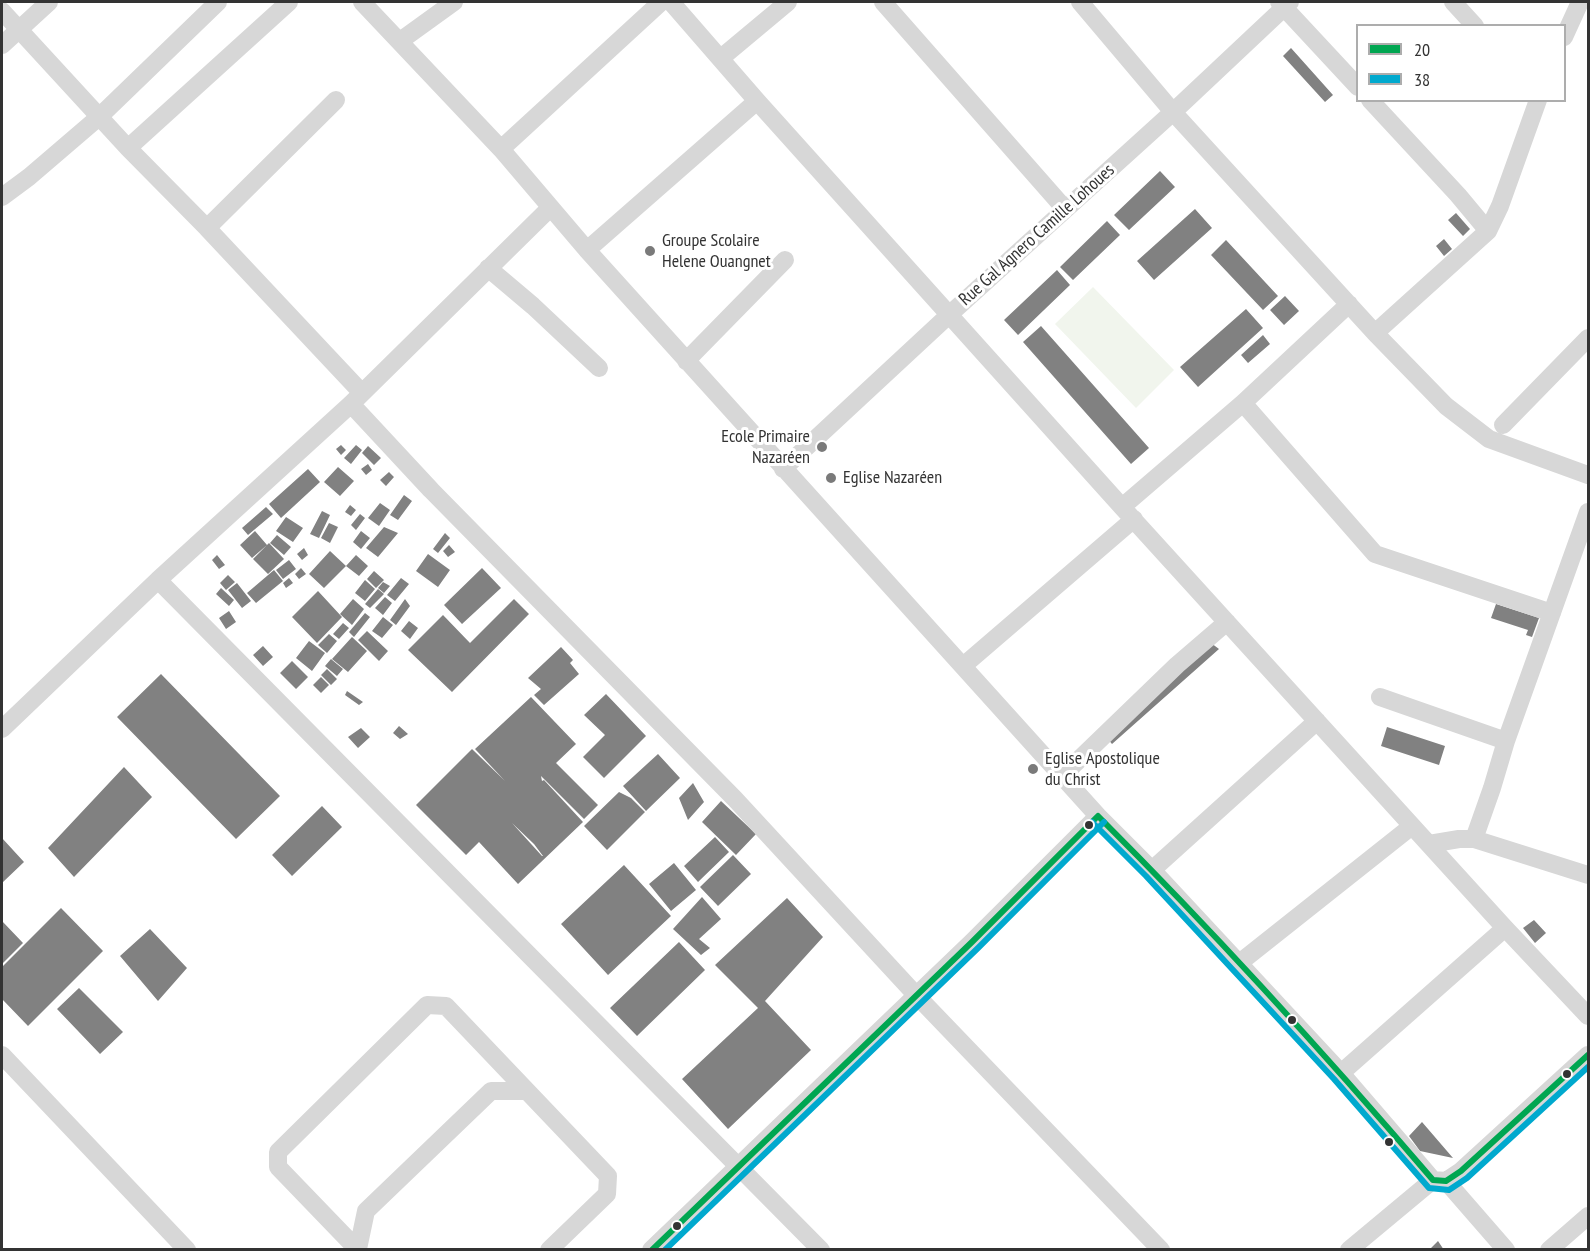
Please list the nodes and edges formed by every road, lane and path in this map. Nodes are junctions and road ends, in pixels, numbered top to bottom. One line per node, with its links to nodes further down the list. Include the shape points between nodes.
1 (49, 2): 16 (street)
2 (218, 2): 27 (street)
3 (289, 2): 28 (street)
4 (362, 2): 18 (street)
5 (454, 2): 18 (street)
6 (661, 2): 29 (street)
7 (672, 2): 20 (street)
8 (788, 2): 20 (street)
9 (883, 2): 32 (street)
10 (1080, 2): 26 (street)
11 (1453, 2): 15 (street)
12 (1580, 2): 17 (street)
13 (1284, 4): 21 (street); 26 (street, Rue Gal Agnero Camille Lohoues)
14 (2, 11): 16 (street)
15 (1473, 24)
16 (19, 30): 19 (street); 27 (street)
17 (1566, 33)
18 (400, 41): 29 (street)
19 (2, 45)
20 (722, 58): 23 (street)
21 (1356, 85)
22 (336, 100): 33 (street)
23 (757, 101): 35 (street); 39 (street)
24 (1372, 102): 34 (street)
25 (1537, 102): 34 (street)
26 (1173, 112): 32 (street, Rue Gal Agnero Camille Lohoues); 38 (street)
27 (99, 117): 28 (street); 30 (street)
28 (128, 148): 33 (street)
29 (501, 149): 31 (street)
30 (2, 197)
31 (550, 208): 35 (street); 37 (street)
32 (1065, 209): 39 (street, Rue Gal Agnero Camille Lohoues)
33 (207, 228): 44 (street)
34 (1488, 231): 40 (street)
35 (587, 250): 42 (street)
36 (784, 260): 42 (street)
37 (488, 268): 43 (street); 44 (street)
38 (1349, 304): 40 (street); 45 (street)
39 (950, 314): 47 (street, Rue Gal Agnero Camille Lohoues); 50 (street)
40 (1375, 333): 48 (street, via 1446,406 1490,438)
41 (1588, 338): 46 (street)
42 (686, 361): 47 (street)
43 (599, 368)
44 (357, 398): 51 (street); 68 (street, via 431,490 735,799)
45 (1243, 403): 50 (street); 52 (street, via 1375,554)
46 (1503, 425)
47 (783, 469): 54 (street)
48 (1588, 475)
49 (1588, 512): 52 (street)
50 (1128, 513): 53 (street); 54 (street)
51 (158, 580): 57 (street); 74 (street)
52 (1552, 613): 58 (street)
53 (1227, 622): 56 (street); 59 (street)
54 (963, 666): 59 (street)
55 (1380, 697): 58 (street)
56 (1317, 721): 61 (street); 64 (street)
57 (2, 729)
58 (1506, 741): 62 (street)
59 (1062, 776): 60 (street)
60 (1098, 816): 64 (street); 68 (street)
61 (1412, 826): 63 (street); 67 (street)
62 (1474, 838): 63 (street); 65 (street)
63 (1429, 844): 66 (street)
64 (1152, 870): 67 (street)
65 (1588, 875)
66 (1505, 928): 69 (street); 72 (street)
67 (1238, 964): 72 (street)
68 (916, 995): 74 (street); 82 (street)
69 (1588, 1016)
70 (2, 1055): 78 (street)
71 (1588, 1055): 75 (street, via 1461,1172)
72 (1341, 1074): 75 (street)
73 (527, 1091): 77 (street, via 490,1091 366,1211); 77 (street, via 446,1006 427,1005 278,1152 278,1167); 79 (street, via 608,1176 607,1194)
74 (739, 1167): 80 (street); 81 (street)
75 (1439, 1180): 83 (street); 84 (street)
76 (1588, 1216): 85 (street)
77 (358, 1249)
78 (187, 1250)
79 (549, 1250)
80 (651, 1250)
81 (821, 1250)
82 (1161, 1250)
83 (1349, 1250)
84 (1506, 1250)
85 (1549, 1250)

